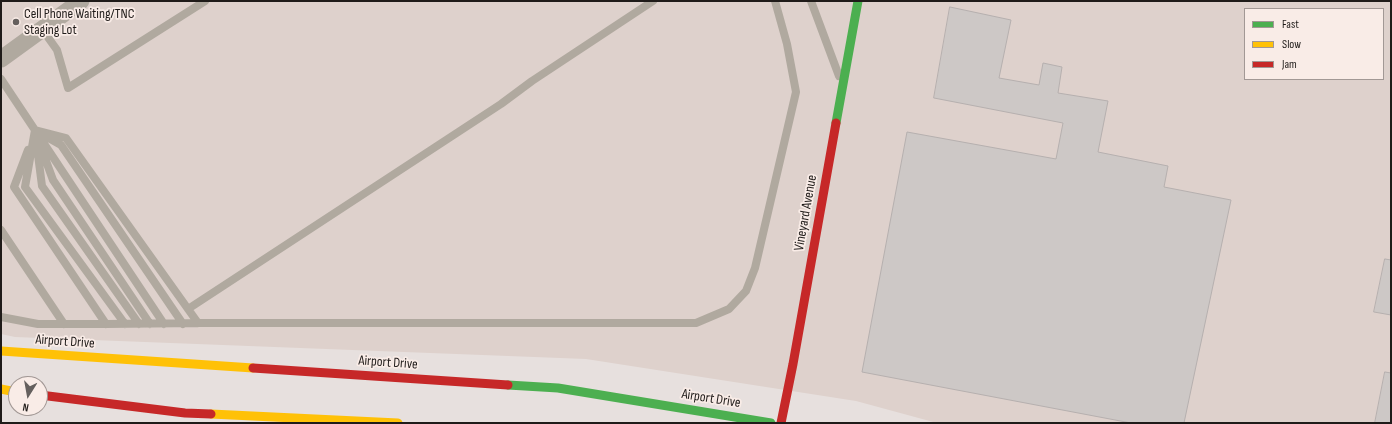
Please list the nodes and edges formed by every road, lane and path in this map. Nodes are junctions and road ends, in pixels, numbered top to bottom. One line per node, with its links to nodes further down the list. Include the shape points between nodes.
1 (81, 1): 7 (street)
2 (205, 1): 7 (lane, via 68,88 57,50)
3 (653, 1): 13 (lane)
4 (775, 1): 15 (lane, via 787,44 796,92 755,268 746,291 729,310 696,324)
5 (811, 1): 10 (lane)
6 (858, 3): 10 (main road, Vineyard Avenue)
7 (42, 29): 8 (street)
8 (1, 58)
9 (1, 79): 11 (lane)
10 (842, 86): 27 (main road, Vineyard Avenue)
11 (35, 130): 13 (lane, via 66,138); 17 (lane, via 14,187); 18 (lane, via 26,187); 19 (lane, via 42,186); 20 (lane, via 53,180); 21 (lane); 22 (lane, via 61,145)
12 (1, 230): 16 (lane)
13 (188, 309): 15 (lane)
14 (1, 317): 16 (lane, via 38,324)
15 (198, 323): 22 (lane)
16 (64, 324): 17 (lane)
17 (106, 324): 18 (lane)
18 (125, 324): 19 (lane)
19 (139, 324): 20 (lane)
20 (150, 324): 21 (lane)
21 (164, 324): 22 (lane)
22 (183, 324)
23 (1, 351): 26 (main road, Airport Drive, via 558,388)
24 (48, 396): 25 (main road, via 185,413)
25 (398, 423)
26 (771, 423)
27 (781, 423)

